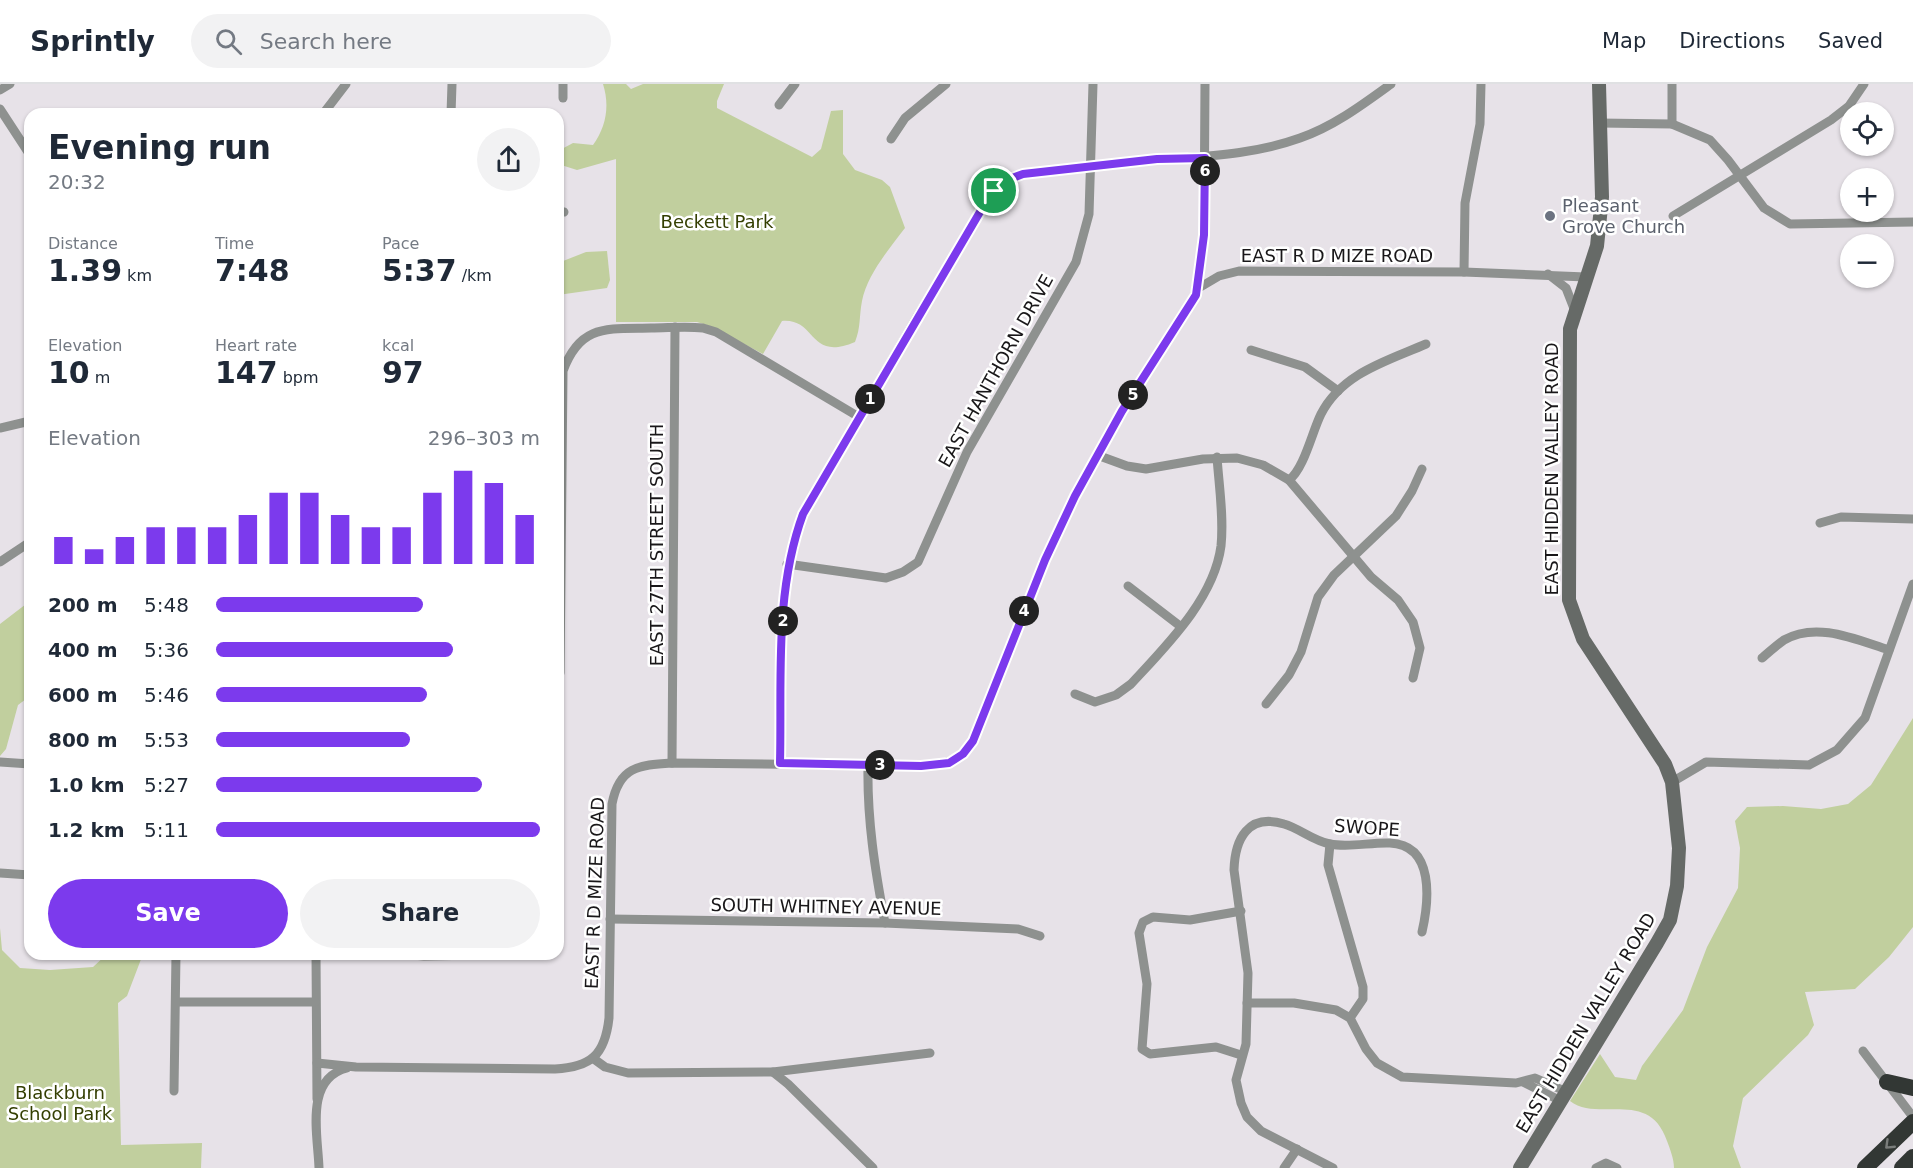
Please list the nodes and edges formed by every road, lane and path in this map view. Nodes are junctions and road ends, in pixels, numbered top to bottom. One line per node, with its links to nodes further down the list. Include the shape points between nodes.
1 (10, 84): 14 (street)
2 (346, 84): 17 (street)
3 (452, 84): 18 (street)
4 (563, 84): 15 (street)
5 (795, 84): 16 (street)
6 (946, 84): 22 (street, via 905,118)
7 (1093, 84): 25 (street, EAST HANTHORN DRIVE)
8 (1205, 84): 24 (street)
9 (1391, 84): 24 (street, via 1348,115 1300,138 1254,151)
10 (1481, 84): 29 (street, via 1480,124 1465,203)
11 (1599, 84): 20 (main road, EAST HIDDEN VALLEY ROAD)
12 (1672, 84): 21 (street)
13 (1864, 84): 26 (street, via 1850,106)
14 (0, 90)
15 (563, 98)
16 (779, 105)
17 (328, 108)
18 (451, 108)
19 (0, 109): 23 (street)
20 (1599, 123): 21 (street); 31 (main road, EAST HIDDEN VALLEY ROAD, via 1602,197 1597,246)
21 (1672, 124): 26 (street, via 1710,140)
22 (891, 139)
23 (24, 146)
24 (1205, 158): 25 (street); 32 (street, via 1204,235)
25 (1092, 166): 39 (street, via 1023,174 994,191); 51 (street, EAST HANTHORN DRIVE, via 1089,214 1077,262 967,452 918,562 886,578)
26 (1740, 177): 27 (street); 28 (street, via 1764,208 1790,224)
27 (1673, 216)
28 (1913, 222)
29 (1464, 272): 30 (street, EAST R D MIZE ROAD); 32 (street, EAST R D MIZE ROAD, via 1239,271 1219,276)
30 (1548, 274): 31 (street, EAST R D MIZE ROAD); 33 (street, via 1566,288)
31 (1586, 277): 33 (main road, EAST HIDDEN VALLEY ROAD)
32 (1197, 289): 42 (street, EAST R D MIZE ROAD)
33 (1575, 311): 65 (main road, EAST HIDDEN VALLEY ROAD, via 1570,348 1569,600 1583,639 1665,764)
34 (675, 327): 37 (street, via 604,329 589,335 570,353); 39 (street, via 716,332); 61 (street, EAST 27TH STREET SOUTH)
35 (1426, 344): 38 (street, via 1364,371)
36 (1251, 350): 38 (street, via 1305,367)
37 (564, 368)
38 (1338, 391): 45 (street, via 1322,412 1295,476)
39 (859, 417): 51 (street, via 803,514)
40 (24, 422): 41 (street)
41 (0, 428)
42 (1096, 455): 43 (street, via 1146,469); 64 (street, EAST R D MIZE ROAD, via 1045,560 973,741 949,763)
43 (1217, 457): 45 (street, via 1263,465); 54 (street, via 1221,546 1204,595)
44 (1422, 469): 49 (street, via 1396,516)
45 (1289, 480): 49 (street)
46 (1913, 519): 47 (street, via 1841,517)
47 (1820, 523)
48 (24, 546): 50 (street)
49 (1354, 557): 57 (street, via 1398,600 1413,622 1420,643); 59 (street, via 1318,597 1301,652)
50 (0, 562)
51 (787, 564): 62 (street)
52 (1913, 584): 55 (street)
53 (1128, 586): 54 (street)
54 (1180, 626): 58 (street, via 1141,673 1116,694 1095,702)
55 (1889, 650): 56 (street, via 1835,633 1813,633 1786,639); 65 (street, via 1865,718 1838,750 1809,765 1706,762)
56 (1762, 658)
57 (1413, 678)
58 (1075, 694)
59 (1266, 704)
60 (0, 762): 63 (street)
61 (672, 763): 62 (street, EAST R D MIZE ROAD); 70 (street, EAST R D MIZE ROAD, via 639,766 621,777 615,787)
62 (780, 763): 64 (street, EAST R D MIZE ROAD)
63 (24, 764)
64 (868, 765): 71 (street, via 871,847)
65 (1672, 782): 90 (main road, EAST HIDDEN VALLEY ROAD, via 1679,848 1670,920)
66 (1330, 844): 69 (street, SWOPE, via 1268,820 1248,828 1234,853); 72 (street, SWOPE, via 1393,843 1416,853 1427,874); 79 (street, via 1328,865 1363,987 1363,999)
67 (0, 873): 68 (street)
68 (24, 875)
69 (1240, 911): 78 (street, via 1246,947); 82 (street, via 1190,920 1153,917 1143,922 1139,933 1147,984 1142,1049 1150,1054 1216,1047)
70 (610, 919): 71 (street, SOUTH WHITNEY AVENUE); 83 (street, EAST R D MIZE ROAD, via 608,1031)
71 (885, 923): 73 (street, SOUTH WHITNEY AVENUE, via 1017,929)
72 (1422, 932)
73 (1040, 936)
74 (176, 960): 76 (street)
75 (316, 960): 77 (street)
76 (176, 1002): 77 (street); 89 (street)
77 (315, 1002): 84 (street)
78 (1247, 1003): 79 (street, via 1325,1006); 82 (street, via 1246,1044)
79 (1350, 1018): 90 (street, via 1371,1056 1393,1074 1424,1079 1523,1082)
80 (1863, 1050): 87 (street)
81 (930, 1053): 86 (street)
82 (1241, 1055): 94 (street, via 1236,1080 1247,1117 1261,1131)
83 (594, 1059): 85 (street, via 555,1069); 86 (street, via 605,1067 628,1073)
84 (317, 1063): 85 (street); 91 (street)
85 (356, 1067): 91 (street, via 336,1072 327,1079)
86 (773, 1072): 97 (street)
87 (1887, 1082): 88 (highway); 92 (street)
88 (1913, 1088)
89 (174, 1091)
90 (1564, 1096): 100 (main road, EAST HIDDEN VALLEY ROAD)
91 (317, 1099): 96 (street)
92 (1913, 1117)
93 (1913, 1122): 103 (highway, one-way to 103)
94 (1298, 1149): 98 (street); 99 (street)
95 (1913, 1157): 104 (highway)
96 (319, 1168)
97 (873, 1168)
98 (1284, 1168)
99 (1334, 1168)
100 (1520, 1168)
101 (1596, 1168): 102 (street, via 1606,1163)
102 (1617, 1168)
103 (1865, 1168)
104 (1902, 1168)

